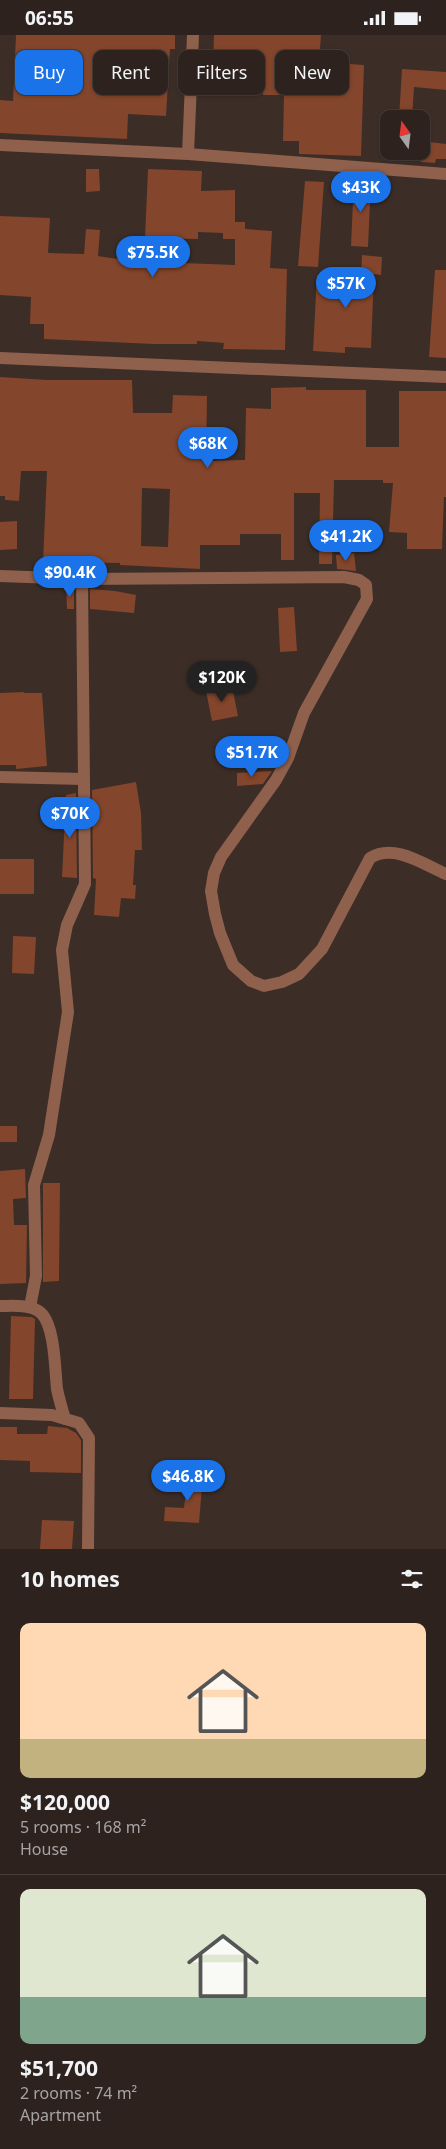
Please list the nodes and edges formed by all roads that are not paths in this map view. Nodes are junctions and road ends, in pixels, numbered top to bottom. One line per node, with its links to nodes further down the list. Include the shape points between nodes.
1 (193, 35): 3 (street)
2 (0, 145): 3 (street)
3 (188, 154): 4 (street)
4 (446, 174)
5 (0, 358): 6 (street)
6 (446, 377)
7 (0, 576): 8 (street)
8 (82, 579): 10 (street); 11 (street, via 344,577 366,585 367,599 304,713 276,780 221,857 214,873 211,891 220,933 233,965 251,981 264,986 282,982 304,970 322,949 370,858 377,853 386,851 405,855)
9 (0, 777): 10 (street)
10 (83, 779): 13 (street, via 85,884 67,925 62,950 68,1012 49,1135 34,1185 36,1276)
11 (446, 874)
12 (0, 1306): 13 (street)
13 (30, 1307): 15 (street, via 42,1314 48,1323)
14 (0, 1413): 15 (street, via 52,1415)
15 (64, 1419): 16 (street, via 79,1423 89,1438)
16 (88, 1549)

